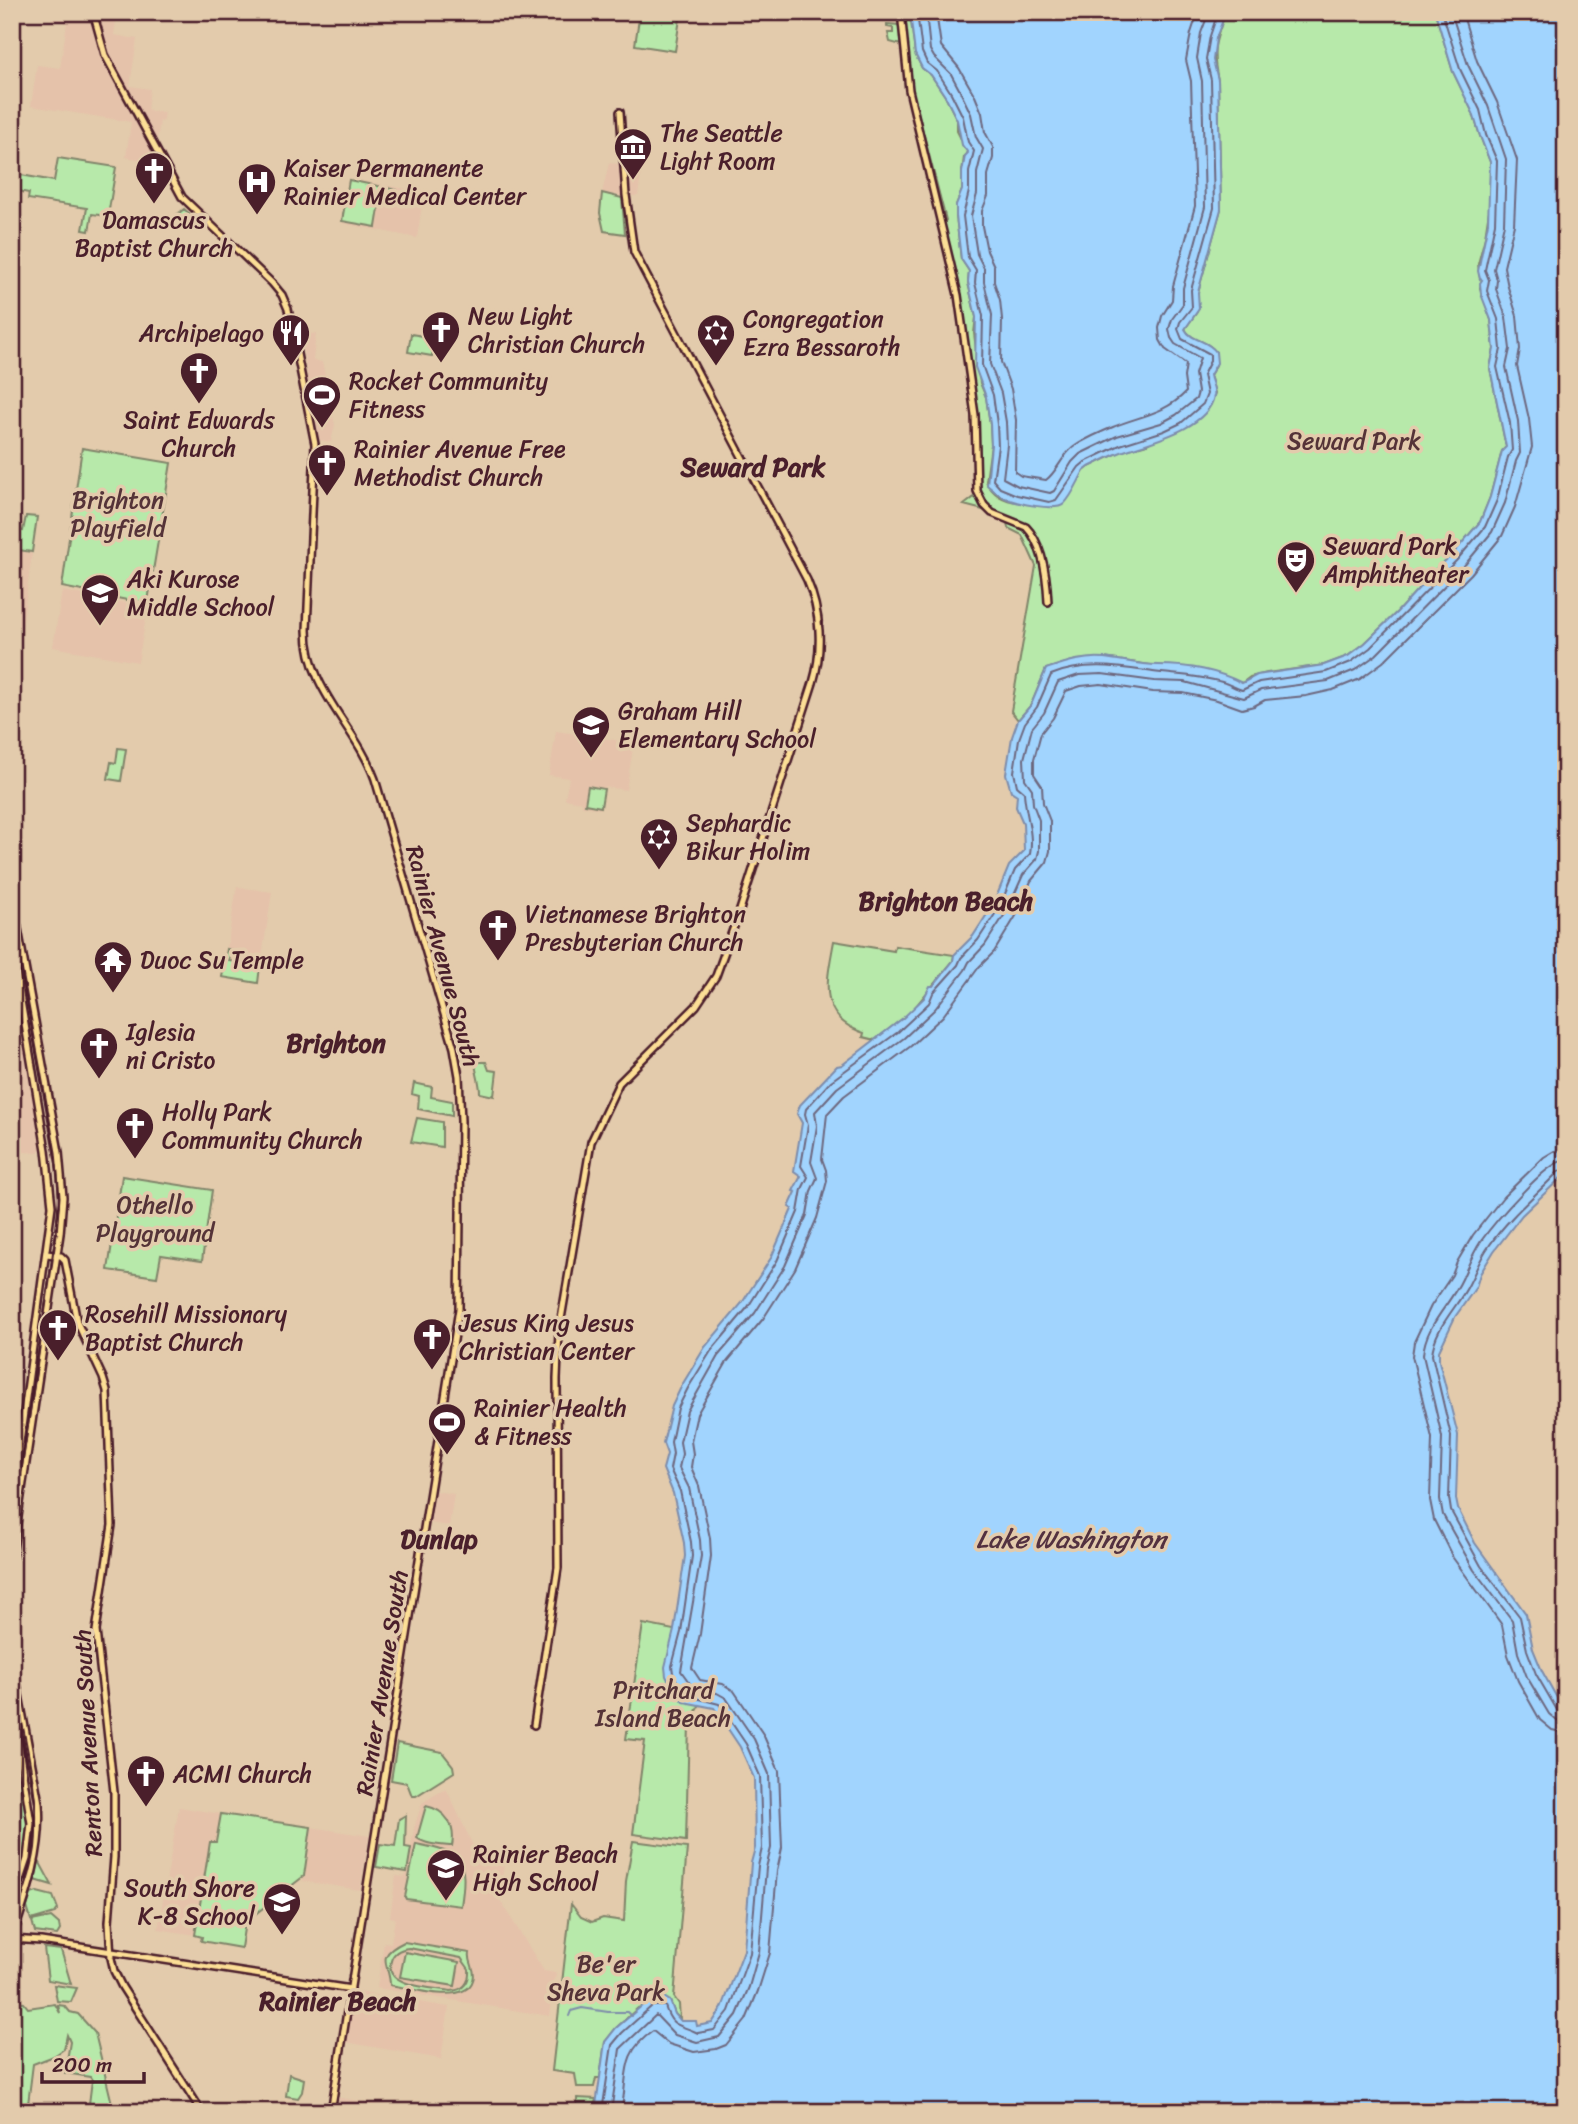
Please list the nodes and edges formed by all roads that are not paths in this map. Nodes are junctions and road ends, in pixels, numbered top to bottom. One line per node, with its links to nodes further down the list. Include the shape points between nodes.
1 (93, 12): 19 (main road, Rainier Avenue South, via 105,55 182,197 272,283 286,304 314,438 307,630 310,660 325,694 372,770 458,1069 460,1302)
2 (901, 12): 4 (main road, via 909,90 958,295 975,415 977,491 992,513 1030,532 1040,556)
3 (620, 111): 13 (main road, via 634,252 798,562 816,610 819,638 814,677 723,959 696,1006 619,1083 591,1142 559,1331 558,1568)
4 (1048, 602)
5 (12, 897): 8 (main road, via 59,1152 63,1206)
6 (12, 947): 7 (main road, via 52,1190)
7 (47, 1254): 8 (main road); 9 (main road)
8 (56, 1259): 10 (main road); 18 (main road, Renton Avenue South, via 64,1258 77,1322 107,1391 112,1525 96,1631 113,1788)
9 (12, 1501)
10 (12, 1557)
11 (12, 1657): 15 (main road, via 40,1812 35,1864)
12 (12, 1705): 14 (main road, via 31,1823 27,1859)
13 (534, 1725)
14 (12, 1904)
15 (17, 1924): 16 (main road); 17 (main road)
16 (12, 1939): 17 (main road)
17 (32, 1940): 18 (main road)
18 (110, 1952): 19 (main road); 20 (main road, Renton Avenue South, via 122,1987)
19 (351, 1989): 21 (main road, Rainier Avenue South)
20 (202, 2112)
21 (331, 2112)

